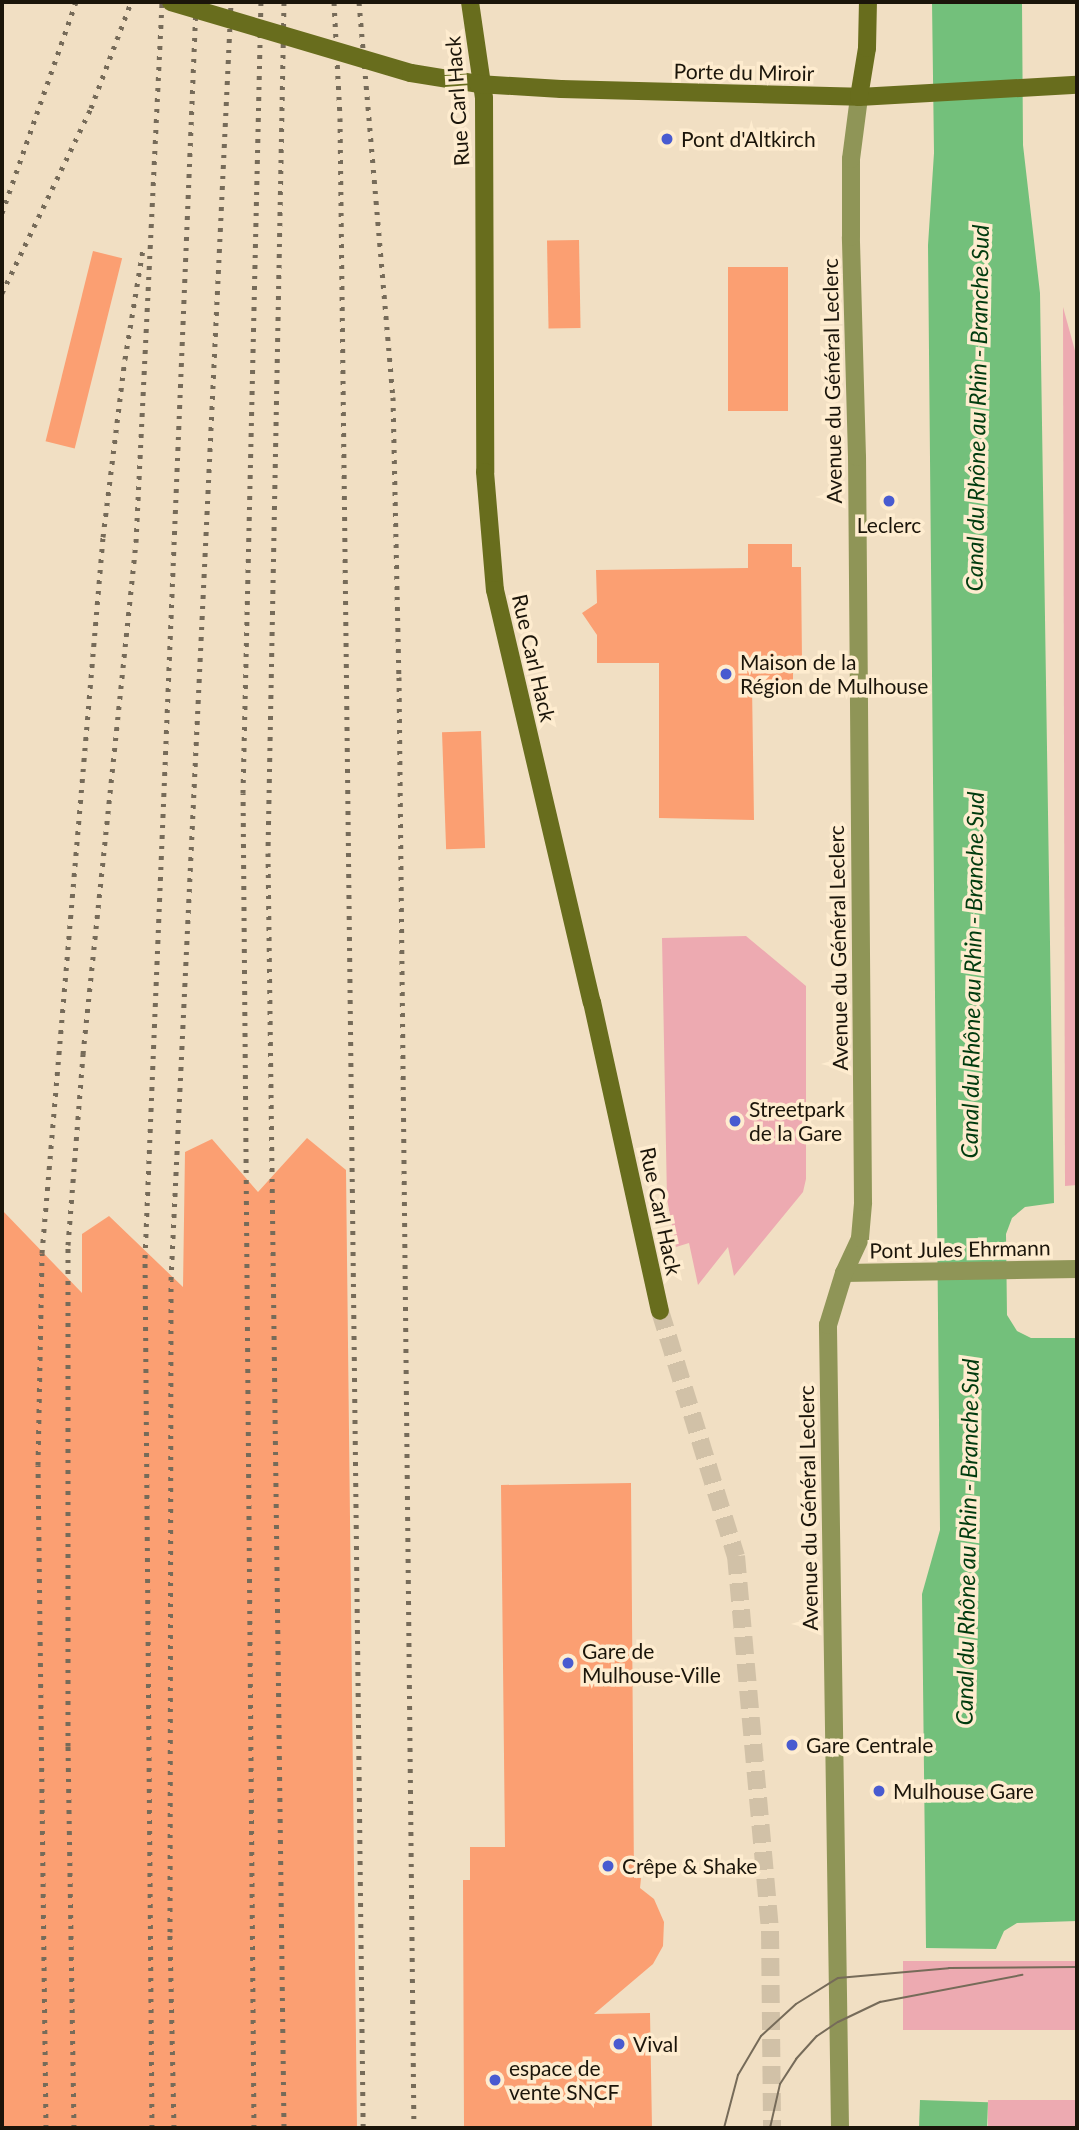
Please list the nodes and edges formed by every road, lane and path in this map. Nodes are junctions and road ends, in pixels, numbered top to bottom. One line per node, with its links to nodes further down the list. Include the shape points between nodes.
1 (171, 2): 5 (street, Porte du Miroir, bridge, via 411,73 478,84)
2 (470, 2): 8 (street, Rue Carl Hack, via 484,98 485,471 495,590)
3 (868, 2): 5 (street)
4 (1077, 85): 5 (street, Porte du Miroir)
5 (859, 97): 7 (street, Avenue du Général Leclerc, via 851,159 851,237 863,1202 860,1238)
6 (1077, 1269): 7 (street, Pont Jules Ehrmann)
7 (844, 1273): 9 (street, Avenue du Général Leclerc, via 828,1325)
8 (660, 1311)
9 (840, 2128)

